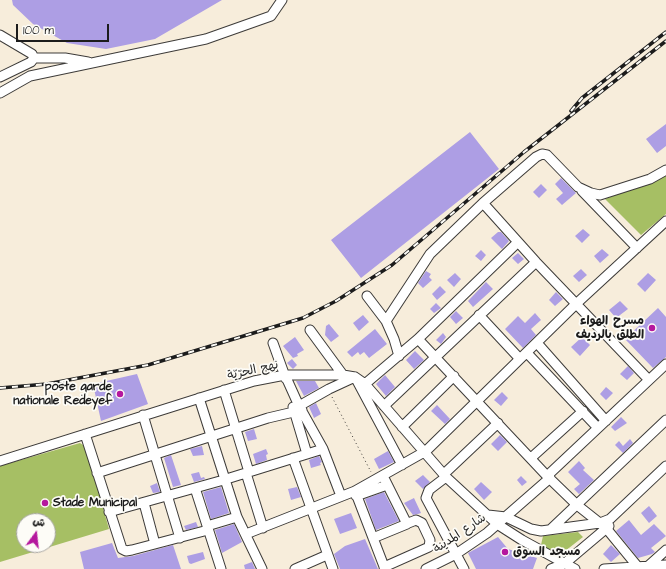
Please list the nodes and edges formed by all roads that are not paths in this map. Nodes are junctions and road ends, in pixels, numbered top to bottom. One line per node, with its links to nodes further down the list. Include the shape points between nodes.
1 (282, 0): 4 (street, via 271,16 206,39)
2 (0, 35): 3 (street, via 32,54)
3 (34, 58): 4 (street, via 65,58); 5 (street)
4 (93, 63): 6 (street, via 30,76)
5 (0, 78)
6 (0, 93)
7 (666, 170): 8 (street, via 650,179 600,195)
8 (578, 187): 9 (street, via 547,155 542,154); 12 (street)
9 (483, 203): 11 (street); 17 (street, via 430,254)
10 (666, 221): 12 (street)
11 (518, 242): 13 (street); 19 (street)
12 (637, 248): 15 (street)
13 (536, 262): 15 (street); 16 (street)
14 (367, 296): 17 (street)
15 (576, 304): 21 (street); 31 (street)
16 (479, 315): 23 (street); 24 (street)
17 (386, 321): 22 (street)
18 (310, 330): 27 (street)
19 (418, 339): 22 (street); 24 (street)
20 (272, 343): 26 (street)
21 (537, 343): 23 (street); 30 (street)
22 (399, 356): 32 (street)
23 (523, 356): 33 (street); 36 (street)
24 (436, 358): 28 (street); 37 (street)
25 (666, 364): 31 (street, شارع المدينة)
26 (285, 375): 27 (street, نهج الحرّيّة); 34 (street, نهج الحرّيّة); 38 (street)
27 (343, 375): 29 (street, نهج الحرّيّة)
28 (454, 376): 36 (street); 44 (street)
29 (355, 377): 32 (street, نهج الحرّيّة); 38 (street, via 329,389); 56 (street)
30 (568, 379): 33 (street); 42 (street)
31 (649, 380): 42 (street, شارع المدينة)
32 (365, 384): 37 (street, نهج الحرّيّة)
33 (560, 388): 39 (street)
34 (224, 390): 35 (street, نهج الحرّيّة); 46 (street)
35 (199, 398): 40 (street, نهج الحرّيّة); 48 (street)
36 (477, 401): 43 (street); 50 (street)
37 (384, 406): 44 (street, نهج الحرّيّة)
38 (298, 409): 46 (street); 49 (street); 52 (street)
39 (583, 411): 45 (street); 54 (street)
40 (143, 415): 47 (street, نهج الحرّيّة); 51 (street)
41 (666, 420): 70 (street)
42 (606, 421): 45 (street, شارع المدينة)
43 (498, 423): 54 (street); 60 (street)
44 (402, 426): 50 (street, نهج الحرّيّة)
45 (598, 428): 61 (street, شارع المدينة)
46 (236, 430): 48 (street); 57 (street)
47 (85, 434): 55 (street, نهج الحرّيّة); 59 (street)
48 (212, 437): 51 (street); 63 (street)
49 (323, 449): 52 (street); 68 (street)
50 (426, 452): 56 (street); 60 (street, نهج الحرّيّة)
51 (156, 454): 59 (street); 67 (street)
52 (307, 454): 53 (street)
53 (293, 458): 57 (street); 71 (street)
54 (531, 458): 61 (street)
55 (0, 461)
56 (402, 465): 62 (street)
57 (248, 472): 63 (street); 80 (street)
58 (665, 472): 78 (street)
59 (97, 473): 72 (street)
60 (445, 475): 73 (street, نهج الحرّيّة); 88 (street, via 429,490 426,498)
61 (549, 477): 70 (street); 74 (street, شارع المدينة)
62 (379, 478): 64 (street); 66 (street)
63 (226, 479): 65 (street); 75 (street)
64 (387, 485): 66 (street); 76 (street)
65 (195, 488): 67 (street); 79 (street)
66 (356, 494): 68 (street); 84 (street)
67 (167, 495): 69 (street); 83 (street)
68 (341, 496): 71 (street)
69 (144, 503): 72 (street); 85 (street)
70 (577, 505): 78 (street); 81 (street)
71 (311, 509): 80 (street); 89 (street)
72 (109, 512): 85 (street, via 120,546 124,550)
73 (488, 515): 74 (street); 77 (street, نهج الحرّيّة)
74 (506, 516): 77 (street, شارع المدينة); 81 (street, via 531,528)
75 (237, 517): 79 (street); 82 (street)
76 (406, 524): 84 (street); 93 (street, via 416,520 422,523 430,540 429,547)
77 (497, 524): 86 (street, نهج الحرّيّة); 88 (street, شارع المدينة)
78 (603, 526): 81 (street); 90 (street); 92 (street)
79 (208, 528): 83 (street); 94 (street)
80 (263, 528): 82 (street)
81 (546, 530): 86 (street, via 535,535)
82 (246, 534): 95 (street)
83 (180, 538): 85 (street)
84 (373, 538): 93 (street)
85 (155, 544)
86 (533, 547): 90 (street, نهج الحرّيّة)
87 (666, 550): 92 (street)
88 (456, 554): 98 (street, شارع المدينة); 99 (street)
89 (327, 555): 96 (street); 97 (street)
90 (564, 564): 100 (street); 101 (street, نهج الحرّيّة)
91 (666, 565): 92 (street)
92 (643, 567): 102 (street)
93 (384, 568)
94 (221, 569)
95 (262, 569)
96 (295, 569)
97 (333, 569)
98 (426, 569)
99 (464, 569)
100 (552, 569)
101 (575, 569)
102 (604, 569)

